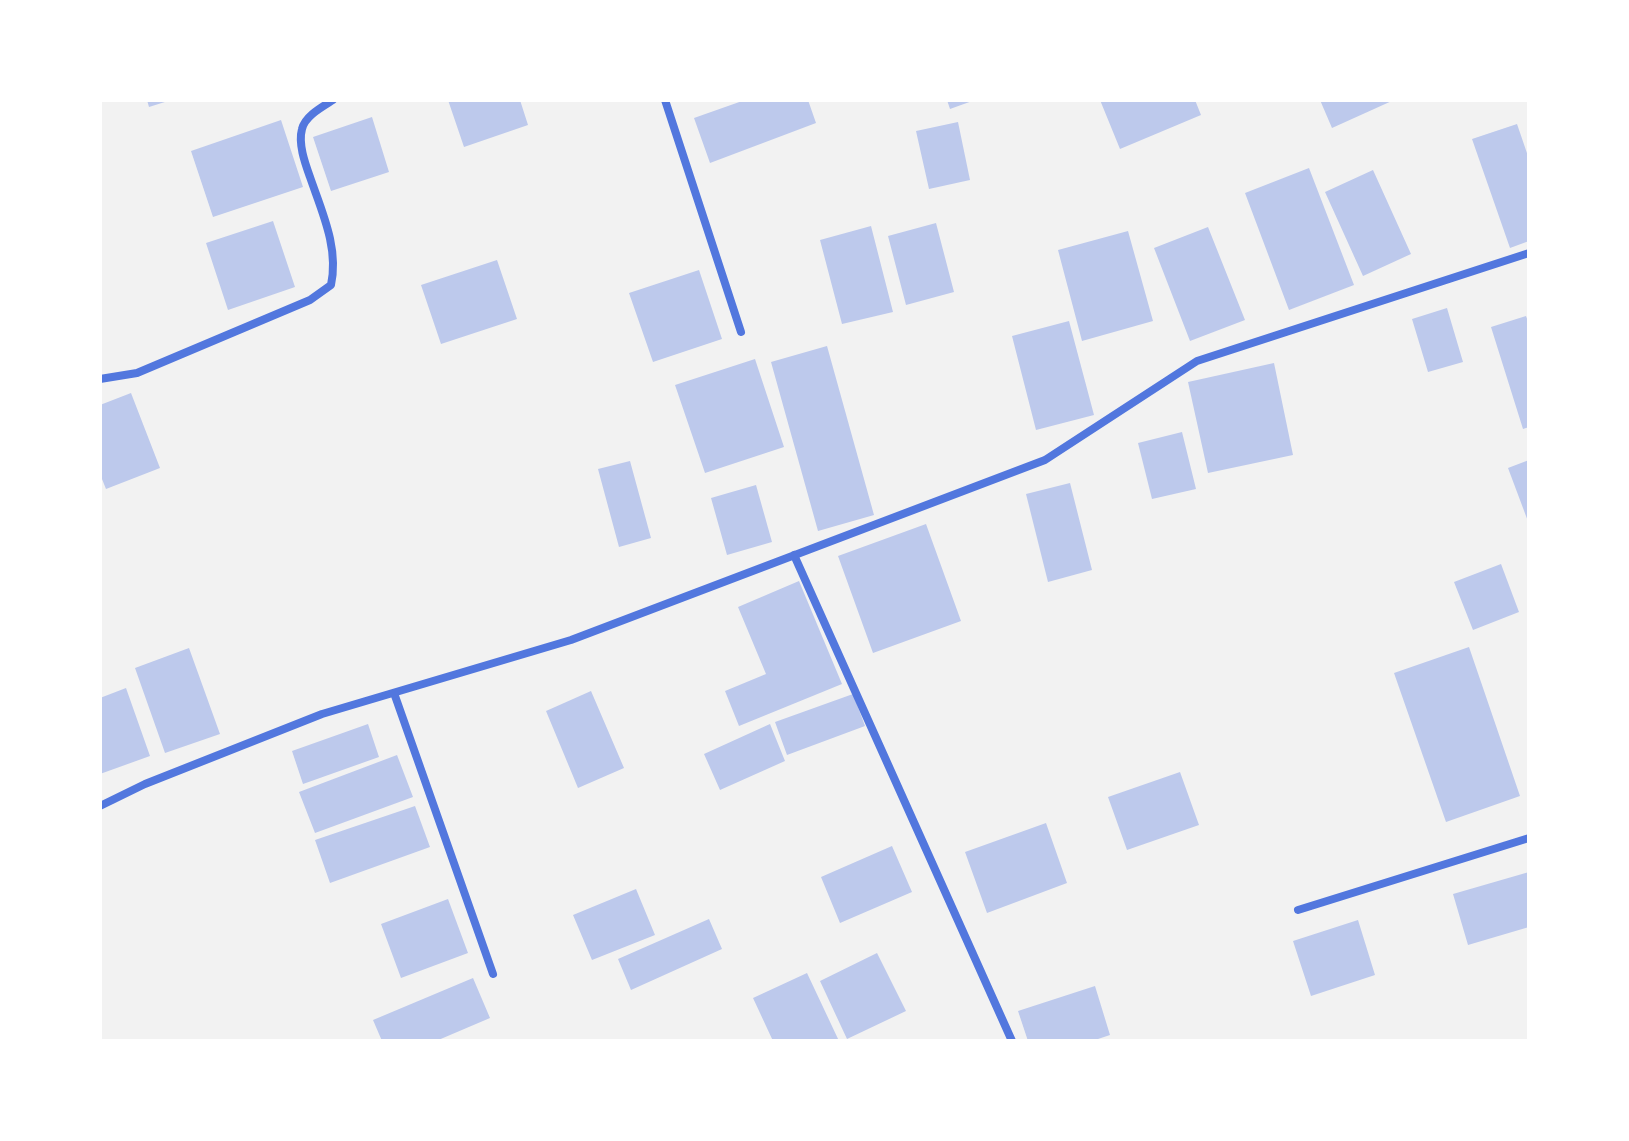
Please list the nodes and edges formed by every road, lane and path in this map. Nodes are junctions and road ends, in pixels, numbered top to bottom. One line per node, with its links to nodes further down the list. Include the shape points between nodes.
1 (333, 100): 5 (street, via 302,128 303,154 331,240 331,285 310,300 137,373)
2 (665, 100): 4 (street)
3 (1529, 253): 6 (street, via 1197,361 1045,460)
4 (741, 332)
5 (100, 379)
6 (794, 555): 7 (street, via 571,640); 12 (street)
7 (394, 693): 8 (street, via 322,714); 11 (street)
8 (100, 806)
9 (1529, 838): 10 (street)
10 (1298, 910)
11 (493, 974)
12 (1012, 1041)

